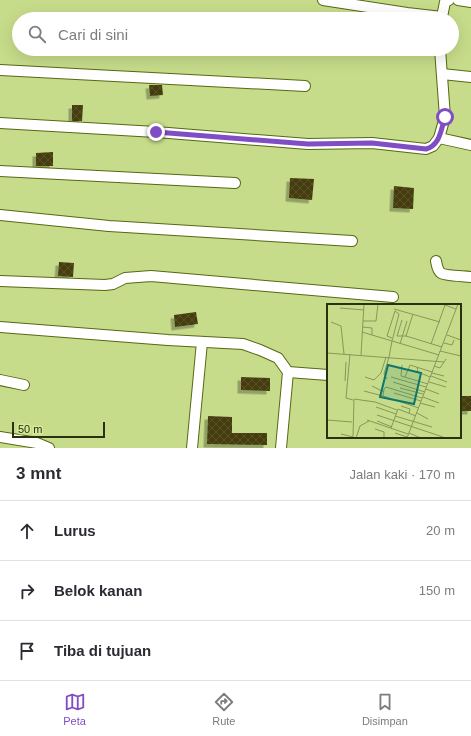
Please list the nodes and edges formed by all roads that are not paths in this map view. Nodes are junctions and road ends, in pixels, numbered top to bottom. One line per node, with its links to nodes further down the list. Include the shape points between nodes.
1 (323, 0): 4 (street)
2 (449, 0): 7 (street, via 445,2)
3 (460, 0): 5 (street)
4 (357, 2): 6 (street)
5 (471, 2)
6 (402, 12)
7 (443, 12)
8 (441, 56): 10 (street)
9 (0, 70): 12 (street)
10 (442, 74): 11 (street); 14 (street, via 445,117)
11 (471, 78)
12 (305, 86)
13 (0, 123): 14 (street, via 308,144 372,143 420,149 431,148)
14 (439, 138): 15 (street)
15 (471, 145)
16 (0, 170): 17 (street)
17 (236, 183)
18 (0, 215): 19 (street, via 109,226)
19 (352, 241)
20 (436, 261): 21 (street, via 441,273)
21 (471, 277)
22 (0, 281): 23 (street, via 105,285 125,278 151,276)
23 (393, 297)
24 (0, 327): 25 (street)
25 (202, 342): 26 (street, via 249,346 278,358); 32 (street)
26 (288, 372): 27 (street); 33 (street)
27 (327, 375)
28 (0, 380): 29 (street)
29 (24, 385)
30 (0, 437): 31 (street, via 37,443)
31 (49, 448)
32 (192, 448)
33 (281, 448)

